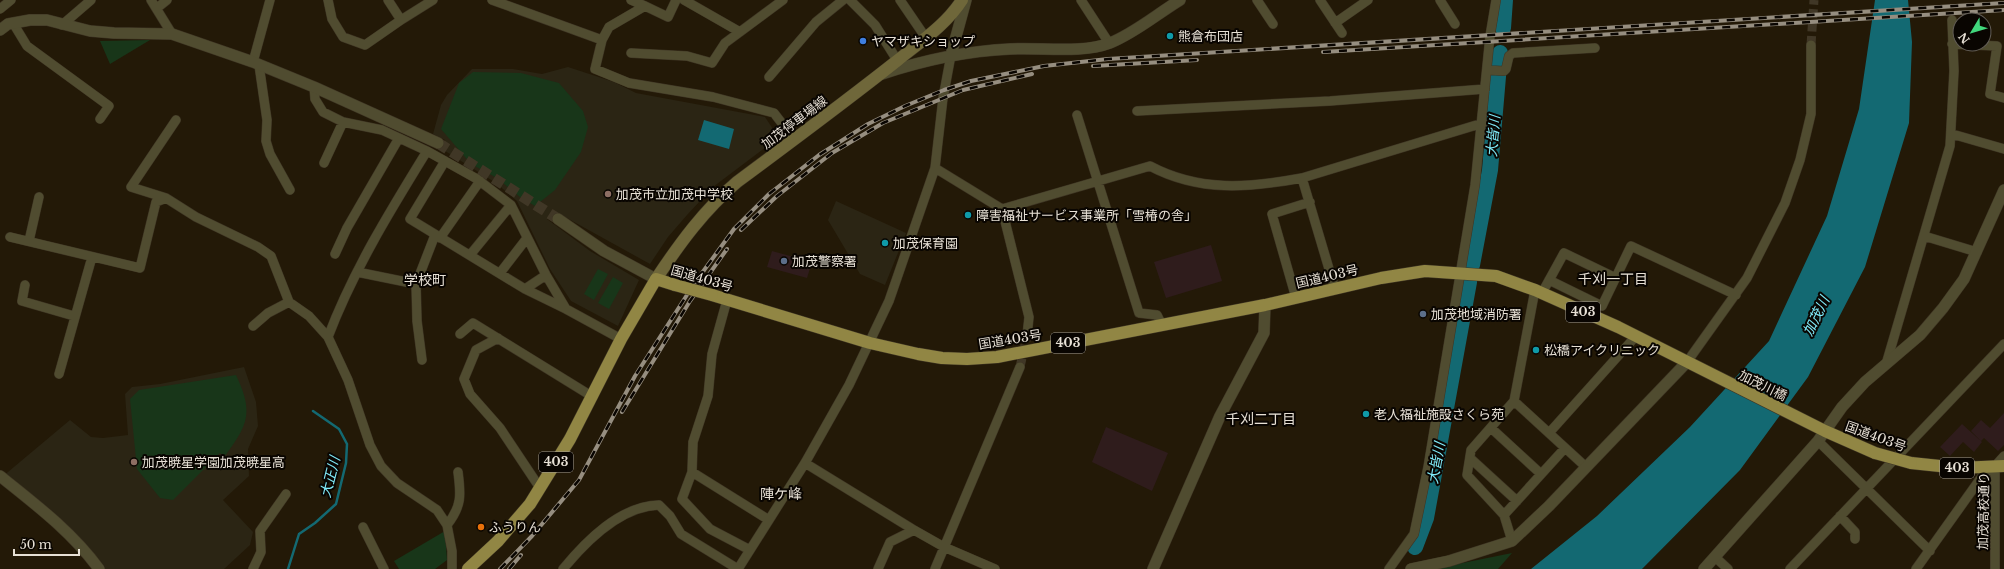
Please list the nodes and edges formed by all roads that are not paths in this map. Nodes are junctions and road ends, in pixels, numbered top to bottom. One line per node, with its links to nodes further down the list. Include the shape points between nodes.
1 (11, 0): 27 (street)
2 (91, 0): 33 (street)
3 (167, 0): 25 (street)
4 (270, 0): 48 (street)
5 (328, 0): 28 (street, via 332,19 343,37 365,45)
6 (388, 0): 28 (street)
7 (433, 0): 28 (street)
8 (492, 0): 39 (street)
9 (631, 0): 26 (street)
10 (676, 0): 26 (street, via 668,17)
11 (684, 0): 35 (street)
12 (783, 0): 35 (street)
13 (843, 0): 51 (street, via 816,22)
14 (850, 0): 47 (street, via 875,25)
15 (900, 0): 38 (street)
16 (962, 0): 38 (main road, 加茂停車場線, via 948,19)
17 (966, 0): 46 (street)
18 (1081, 0): 40 (street)
19 (1180, 0): 40 (street)
20 (1257, 0): 31 (street)
21 (1320, 0): 29 (street)
22 (1368, 0): 29 (street)
23 (1440, 0): 32 (street)
24 (1496, 0): 49 (street)
25 (154, 4): 37 (street)
26 (645, 6): 39 (street, via 609,27)
27 (0, 9)
28 (401, 20)
29 (1334, 22): 36 (street)
30 (13, 23): 33 (street, via 48,20); 34 (street); 57 (street, via 27,46 109,106)
31 (1273, 24)
32 (1455, 24)
33 (62, 25): 37 (street, via 114,33)
34 (0, 29)
35 (740, 32): 45 (street, via 725,43 712,63 687,56)
36 (1342, 33)
37 (172, 34): 48 (street)
38 (926, 38): 47 (main road, 加茂停車場線)
39 (602, 40): 63 (street, via 595,69 629,83 713,97 774,113)
40 (1109, 43): 46 (street, via 1087,47 1009,49)
41 (1811, 45): 102 (street, via 1811,114 1800,160 1786,203)
42 (1992, 46): 54 (street, via 1997,46 1990,94)
43 (1595, 48): 49 (street, via 1513,53 1509,56 1504,71)
44 (1952, 52): 61 (street)
45 (631, 53)
46 (951, 55): 50 (street); 69 (street)
47 (897, 60): 50 (main road, 加茂停車場線)
48 (256, 64): 52 (street); 73 (street, via 266,120 266,141 270,154)
49 (1494, 70): 53 (street)
50 (880, 75): 63 (main road, 加茂停車場線)
51 (768, 77)
52 (314, 87): 59 (street, via 315,99 323,112); 64 (street)
53 (1485, 89): 55 (street); 60 (street)
54 (2004, 98)
55 (1137, 112)
56 (1077, 115): 72 (street)
57 (100, 119)
58 (176, 120): 76 (street, via 131,186)
59 (343, 122): 62 (street, via 382,130); 68 (street)
60 (1482, 123): 70 (street); 92 (street)
61 (1952, 134): 65 (street); 82 (street)
62 (399, 138): 66 (street); 87 (street, via 347,228)
63 (794, 139): 95 (main road, 加茂停車場線, via 718,198 693,225)
64 (438, 143)
65 (2004, 149)
66 (427, 151): 67 (street); 90 (street, via 391,209)
67 (445, 161): 71 (street); 81 (street, via 410,219)
68 (324, 163)
69 (935, 168): 79 (street); 117 (street, via 889,301)
70 (1302, 178): 72 (street, via 1272,184 1200,184 1169,176 1150,166); 77 (street)
71 (480, 181): 78 (street); 81 (street)
72 (1099, 182): 79 (street); 109 (street, via 1139,314 1157,315)
73 (290, 190)
74 (2004, 190): 86 (street)
75 (39, 198): 85 (street)
76 (166, 198): 89 (street, via 156,202 140,268); 105 (street, via 196,217 271,256)
77 (1310, 202): 100 (street); 103 (street, via 1272,214)
78 (511, 205): 84 (street); 88 (street)
79 (1002, 210): 112 (street, via 1029,317)
80 (558, 219): 95 (street, via 604,251)
81 (438, 236): 88 (street); 97 (street)
82 (1924, 236): 86 (street); 121 (street)
83 (10, 237): 85 (street)
84 (528, 238): 91 (street); 93 (street)
85 (29, 241): 89 (street)
86 (1978, 252): 121 (street, via 1964,279 1943,308 1920,334)
87 (335, 254)
88 (470, 255): 91 (street)
89 (92, 257): 108 (street)
90 (357, 272): 97 (street); 114 (street)
91 (500, 273): 99 (street)
92 (1460, 273): 100 (highway, 国道403号 / 403, via 1425,271); 101 (highway, 国道403号 / 403, via 1496,276); 168 (street, via 1428,467 1414,534)
93 (546, 275): 99 (street); 107 (street)
94 (1616, 278): 96 (street, via 1564,253); 96 (street, via 1602,306); 102 (street, via 1631,246)
95 (656, 279): 104 (highway, 国道403号 / 403, bridge); 116 (highway, 国道403号 / 403)
96 (1549, 280): 101 (street)
97 (416, 284): 119 (street)
98 (25, 285): 108 (street, via 22,301)
99 (525, 289): 107 (street)
100 (1335, 289): 103 (highway, 国道403号 / 403)
101 (1538, 292): 113 (highway, 国道403号 / 403); 126 (street)
102 (1736, 295): 120 (street)
103 (1296, 298): 106 (highway, 国道403号 / 403)
104 (727, 300): 117 (highway, 国道403号 / 403); 138 (street, via 712,354 708,396 693,442)
105 (289, 302): 110 (street, via 268,313); 114 (street, via 309,316)
106 (1265, 305): 109 (highway, 国道403号 / 403); 167 (street, via 1264,333 1220,416)
107 (566, 309): 116 (street)
108 (74, 316): 124 (street)
109 (1162, 325): 117 (highway, 国道403号 / 403, via 997,357 967,359 924,355)
110 (253, 326)
111 (460, 334): 115 (street, via 473,323)
112 (1027, 336)
113 (1636, 336): 120 (highway, 国道403号 / 403); 129 (street)
114 (328, 338): 148 (street, via 348,380 370,445 381,466 397,483 437,510)
115 (498, 338): 125 (street); 141 (street, via 476,350 464,379 470,394 500,428)
116 (621, 339): 125 (highway, 国道403号 / 403)
117 (870, 343): 134 (street, via 849,386)
118 (2004, 344): 142 (street)
119 (422, 360)
120 (1687, 362): 123 (highway, 国道403号 / 403); 136 (street)
121 (1887, 362): 130 (street, via 1842,406)
122 (1020, 367): 153 (street)
123 (1700, 370): 127 (highway, 加茂川橋 / 403)
124 (59, 374)
125 (593, 397): 141 (highway, 国道403号 / 403)
126 (1514, 401): 128 (street); 129 (street)
127 (1813, 426): 130 (highway, 国道403号 / 403)
128 (1491, 428): 133 (street, via 1471,450); 139 (street)
129 (1549, 433): 131 (street)
130 (1821, 436): 135 (highway, 国道403号 / 403, bridge, via 1911,463 1960,468); 142 (street); 156 (street)
131 (1565, 448): 136 (street); 139 (street)
132 (2004, 456): 135 (street, 加茂高校通り)
133 (1470, 458): 144 (street); 145 (street, via 1467,475)
134 (805, 463): 147 (street); 150 (street)
135 (2000, 466): 155 (street, via 1983,475); 174 (street, 加茂高校通り)
136 (1586, 467): 152 (street)
137 (458, 472): 148 (street, via 460,504)
138 (692, 472): 147 (street); 154 (street, via 682,499 710,529)
139 (1542, 474): 144 (street)
140 (1, 478): 157 (street, via 64,529)
141 (540, 488): 161 (highway, 国道403号 / 403, via 530,504 498,541)
142 (1866, 489): 146 (street); 155 (street)
143 (286, 494): 158 (street, via 260,531 261,552)
144 (1517, 501): 145 (street)
145 (1504, 515): 152 (street)
146 (1840, 516): 151 (street, via 1855,532); 172 (street)
147 (768, 520): 154 (street)
148 (447, 525): 160 (street, via 452,551)
149 (363, 527): 159 (street)
150 (914, 530): 153 (street); 164 (street, via 890,542)
151 (1855, 539)
152 (1512, 542): 169 (street, via 1450,561)
153 (944, 547): 165 (street); 166 (street)
154 (750, 550): 163 (street)
155 (1930, 551): 173 (street)
156 (1715, 557): 170 (street); 171 (street)
157 (99, 569)
158 (253, 569)
159 (384, 569)
160 (452, 569)
161 (468, 569)
162 (562, 569): 163 (street, via 586,544 616,520 638,508 659,505 670,516 681,534)
163 (738, 569)
164 (878, 569)
165 (934, 569)
166 (995, 569)
167 (1153, 569)
168 (1389, 569)
169 (1410, 569)
170 (1704, 569)
171 (1728, 569)
172 (1790, 569)
173 (1916, 569)
174 (1995, 569)

